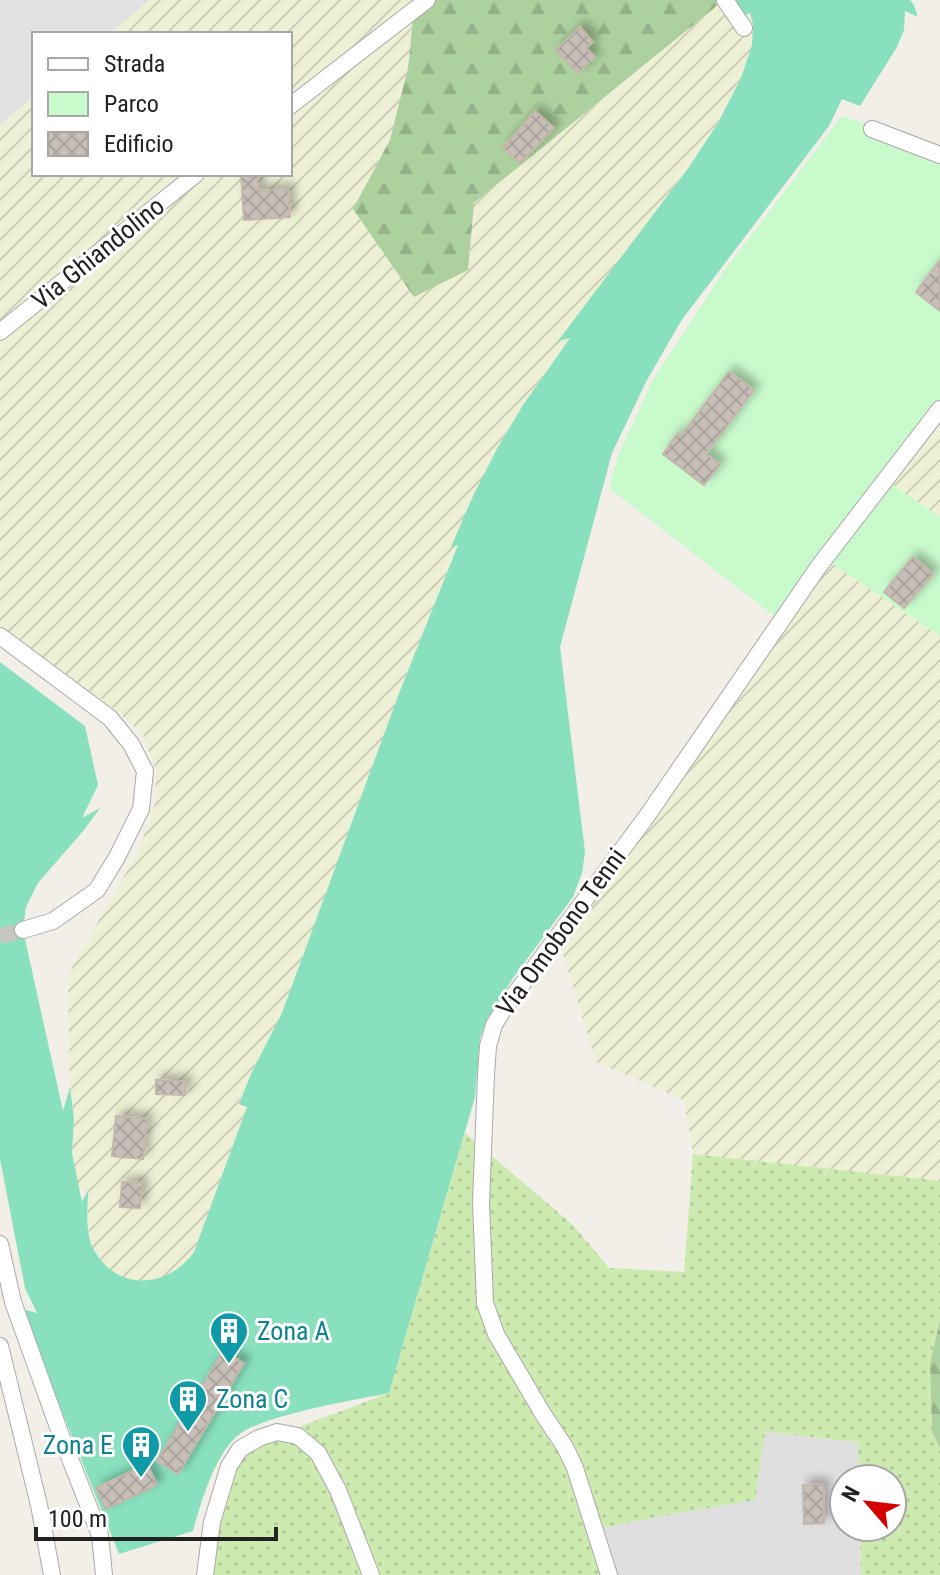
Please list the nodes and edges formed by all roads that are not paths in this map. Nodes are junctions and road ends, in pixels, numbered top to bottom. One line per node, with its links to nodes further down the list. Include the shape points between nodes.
1 (427, 0): 4 (street)
2 (725, 0): 3 (street)
3 (744, 28)
4 (292, 104)
5 (872, 129): 6 (street)
6 (940, 155)
7 (194, 176): 8 (street, Via Ghiandolino)
8 (0, 332)
9 (940, 409): 18 (street, Via Omobono Tenni, via 819,566 647,816 503,1010 488,1046 481,1202 485,1303 496,1334 575,1468)
10 (0, 636): 11 (street, via 110,718 145,771 141,809 97,890 53,921)
11 (23, 930)
12 (0, 1244): 15 (street, via 13,1302 100,1535)
13 (0, 1346): 14 (street)
14 (52, 1575)
15 (104, 1575)
16 (205, 1575): 17 (street, via 212,1522 229,1466 240,1449 277,1432 298,1436 318,1453)
17 (371, 1575)
18 (609, 1575)

